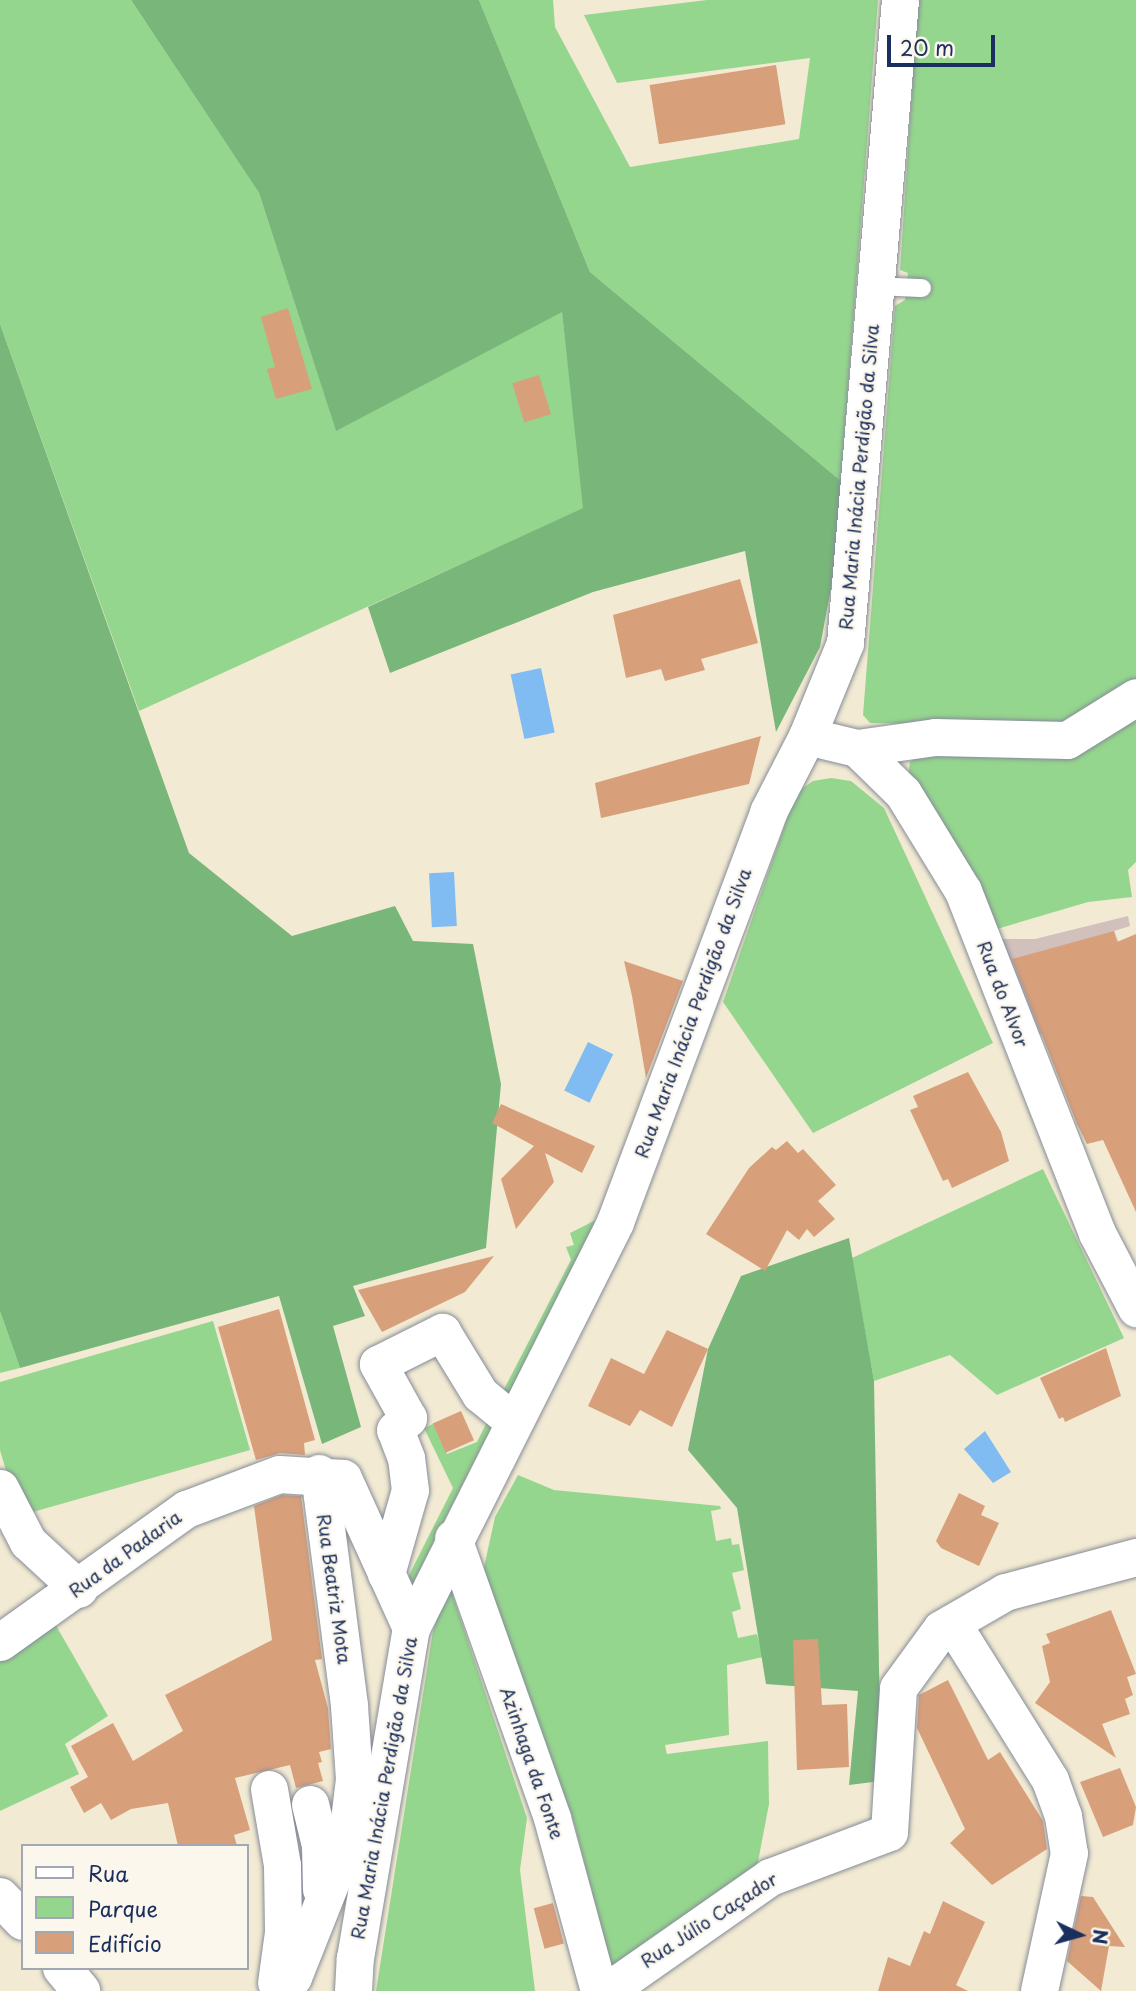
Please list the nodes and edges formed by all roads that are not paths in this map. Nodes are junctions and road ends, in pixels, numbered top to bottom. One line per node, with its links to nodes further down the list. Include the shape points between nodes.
1 (900, 0): 2 (street, Rua Maria Inácia Perdigão da Silva)
2 (874, 286): 3 (lane); 5 (street, Rua Maria Inácia Perdigão da Silva, via 845,643)
3 (922, 288)
4 (1136, 697): 6 (street, via 1067,740 935,737)
5 (807, 736): 6 (street); 8 (street, Rua Maria Inácia Perdigão da Silva, via 768,811 615,1222)
6 (857, 748): 7 (street, Rua do Alvor, via 903,793 963,891 1097,1233)
7 (1136, 1308)
8 (513, 1421): 11 (street, Rua Maria Inácia Perdigão da Silva); 13 (street, via 480,1394 442,1332 378,1364 408,1418 395,1430 406,1458 410,1490)
9 (318, 1474): 13 (street, Rua da Padaria, via 343,1478); 14 (street, Rua da Padaria, via 279,1474 186,1509); 21 (street, Rua Beatriz Mota, via 349,1705 354,1779 346,1844)
10 (0, 1488): 14 (street, via 28,1542)
11 (453, 1538): 16 (street, Rua Maria Inácia Perdigão da Silva); 28 (street, Azinhaga da Fonte, via 552,1818)
12 (1136, 1557): 15 (street, Rua Júlio Caçador, via 1005,1592)
13 (386, 1574): 16 (street, Rua da Padaria)
14 (79, 1589): 17 (street, Rua da Padaria)
15 (952, 1623): 29 (street, Rua Júlio Caçador, via 941,1629 898,1688 889,1832 770,1877); 30 (street, via 1050,1780 1063,1816 1069,1853)
16 (411, 1629): 27 (street, Rua Maria Inácia Perdigão da Silva)
17 (0, 1642)
18 (269, 1789): 25 (street, via 282,1865 283,1932)
19 (310, 1804): 21 (street, via 320,1845)
20 (0, 1897): 22 (street)
21 (321, 1906): 26 (street, Rua Beatriz Mota, via 293,1977)
22 (21, 1919)
23 (64, 1970): 24 (street)
24 (81, 1991)
25 (275, 1991)
26 (282, 1991)
27 (353, 1991)
28 (599, 1991)
29 (607, 1991)
30 (1039, 1991)

